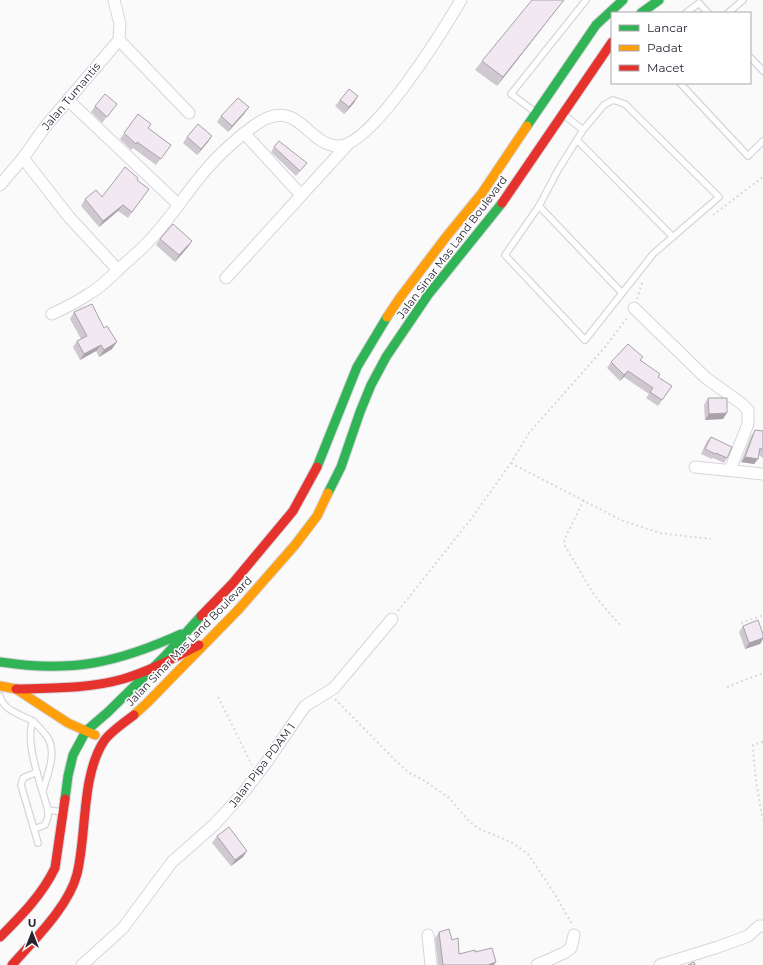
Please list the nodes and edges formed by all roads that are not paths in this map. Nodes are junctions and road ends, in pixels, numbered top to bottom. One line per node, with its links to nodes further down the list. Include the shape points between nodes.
1 (114, 0): 11 (street, via 120,24)
2 (461, 0): 25 (street, via 436,42 402,90 361,135)
3 (586, 0): 20 (lane, via 511,94)
4 (623, 0): 16 (street, Jalan Sinar Mas Land Boulevard, via 596,25 574,55)
5 (659, 0): 7 (street)
6 (743, 0): 10 (lane)
7 (642, 12)
8 (687, 12): 9 (lane, via 699,3)
9 (707, 12)
10 (729, 12)
11 (118, 40): 17 (street, Jalan Tumantis); 18 (street)
12 (611, 43): 16 (street, Jalan Sinar Mas Land Boulevard)
13 (751, 58): 14 (lane)
14 (763, 71)
15 (681, 84): 24 (lane, via 748,156)
16 (563, 94): 19 (street, Jalan Sinar Mas Land Boulevard); 20 (street, Jalan Sinar Mas Land Boulevard)
17 (68, 100): 26 (street, Jalan Tumantis, via 45,126); 29 (street)
18 (189, 113)
19 (562, 113): 21 (lane); 42 (street, Jalan Sinar Mas Land Boulevard, via 504,200 428,295 386,357 360,412 341,467 317,516 270,575)
20 (536, 114): 41 (street, Jalan Sinar Mas Land Boulevard, via 482,193 398,300 374,337 357,367 315,473 293,510 233,583)
21 (583, 130): 23 (lane); 31 (lane, via 604,105 613,100 625,104 719,197)
22 (244, 133): 25 (street, via 263,120 284,116 295,119 329,145 340,146); 28 (street); 29 (street, via 212,162)
23 (577, 140): 30 (lane); 31 (lane)
24 (763, 141)
25 (350, 142): 28 (street)
26 (23, 158): 27 (street, Jalan Tumantis); 32 (street, via 69,217)
27 (0, 185)
28 (301, 195): 33 (street)
29 (179, 205): 32 (street, via 150,240)
30 (539, 206): 34 (lane); 34 (lane, via 505,255 585,340)
31 (673, 237): 34 (lane, via 654,254)
32 (118, 270): 36 (street, via 90,294)
33 (226, 278)
34 (622, 293)
35 (634, 308): 38 (street, via 706,378 748,410 748,424)
36 (52, 314)
37 (695, 467): 38 (street)
38 (730, 470): 39 (street)
39 (763, 474)
40 (392, 619): 64 (street, Jalan Pipa PDAM 1, via 334,688 305,706 244,792 214,825 172,862 123,928)
41 (186, 631): 44 (street, Jalan Sinar Mas Land Boulevard); 45 (street, Jalan Sinar Mas Land Boulevard)
42 (209, 640): 44 (street); 51 (street, Jalan Sinar Mas Land Boulevard, via 147,703)
43 (0, 662): 45 (street, Jalan Sinar Mas Land Boulevard, via 47,668)
44 (152, 669): 45 (street, via 122,679); 50 (street, Jalan Sinar Mas Land Boulevard)
45 (73, 677): 47 (street)
46 (0, 686): 47 (street)
47 (16, 689): 50 (street, via 68,723)
48 (0, 696): 49 (lane, via 6,707)
49 (33, 721): 52 (lane, via 30,737); 53 (lane, via 51,745 51,759)
50 (86, 731): 51 (street); 55 (street, Jalan Sinar Mas Land Boulevard, via 73,755)
51 (105, 740): 58 (street, Jalan Sinar Mas Land Boulevard, via 91,773)
52 (37, 772): 53 (lane); 56 (lane, via 23,778 21,784)
53 (43, 791): 54 (lane)
54 (48, 810): 55 (lane); 56 (lane, via 45,824)
55 (63, 812): 58 (street, Jalan Sinar Mas Land Boulevard)
56 (34, 829): 57 (lane)
57 (38, 843)
58 (66, 871): 62 (street, Jalan Sinar Mas Land Boulevard, via 50,880); 63 (street, Jalan Sinar Mas Land Boulevard, via 68,897)
59 (763, 926): 67 (street, via 759,926 748,936)
60 (428, 935): 65 (street)
61 (574, 935): 66 (street, via 570,948 564,953)
62 (0, 937)
63 (12, 965)
64 (82, 965)
65 (431, 965)
66 (537, 965)
67 (660, 965)

